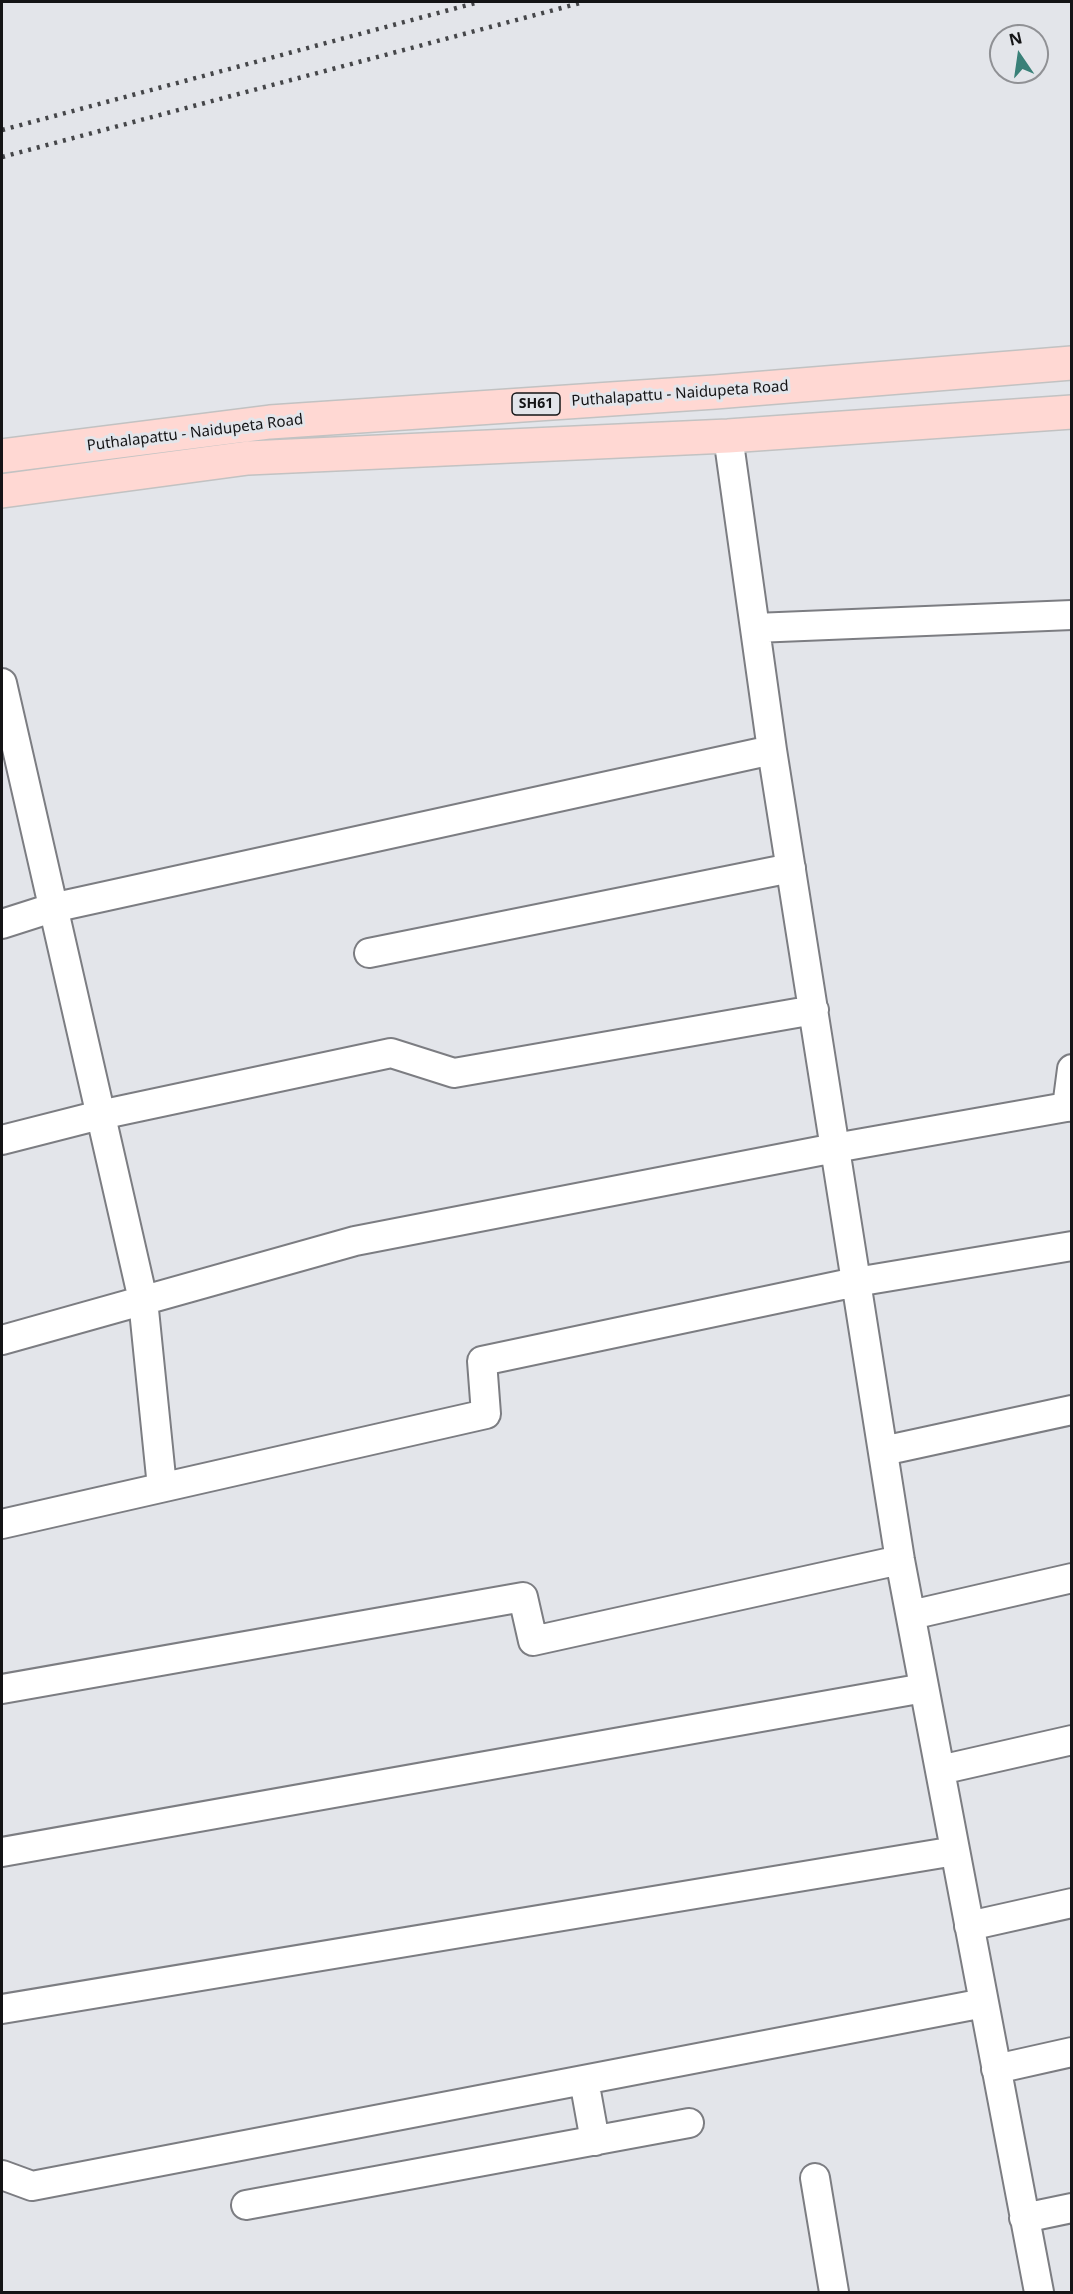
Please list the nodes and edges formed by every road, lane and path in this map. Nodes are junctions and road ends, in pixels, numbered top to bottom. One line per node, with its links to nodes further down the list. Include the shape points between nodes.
1 (1071, 363): 4 (main road, Puthalapattu - Naidupeta Road / SH61, via 270,422)
2 (1071, 412): 3 (main road, Puthalapattu - Naidupeta Road)
3 (728, 436): 5 (main road, Puthalapattu - Naidupeta Road, via 248,458); 7 (street)
4 (2, 456)
5 (2, 491)
6 (1071, 615): 7 (street)
7 (755, 628): 10 (street)
8 (2, 682): 9 (street)
9 (8, 746): 12 (street)
10 (772, 750): 11 (street); 12 (street)
11 (790, 868): 14 (street); 15 (street)
12 (52, 908): 13 (street); 18 (street)
13 (2, 924)
14 (369, 953)
15 (813, 1010): 18 (street, via 454,1073 391,1053); 20 (street)
16 (1071, 1069): 17 (street)
17 (1069, 1106): 20 (street)
18 (100, 1115): 19 (street); 23 (street)
19 (2, 1140)
20 (835, 1148): 22 (street); 23 (street, via 355,1241)
21 (1071, 1246): 22 (street)
22 (856, 1282): 26 (street); 27 (street, via 482,1361 486,1414)
23 (143, 1300): 24 (street); 27 (street)
24 (2, 1340)
25 (1071, 1410): 26 (street)
26 (883, 1450): 29 (street)
27 (162, 1487): 28 (street)
28 (2, 1524)
29 (900, 1560): 31 (street); 33 (street, via 533,1641 523,1597)
30 (1071, 1578): 31 (street)
31 (911, 1615): 32 (street)
32 (924, 1688): 35 (street); 37 (street)
33 (2, 1689)
34 (1071, 1740): 35 (street)
35 (940, 1770): 36 (street)
36 (955, 1851): 39 (street); 41 (street)
37 (2, 1852)
38 (1071, 1904): 39 (street)
39 (969, 1926): 40 (street)
40 (984, 2003): 43 (street); 44 (street)
41 (2, 2009)
42 (1071, 2052): 43 (street)
43 (996, 2069): 51 (street)
44 (584, 2080): 46 (street); 47 (street, via 32,2186)
45 (689, 2123): 46 (street)
46 (595, 2141): 49 (street)
47 (2, 2175)
48 (815, 2178): 52 (street)
49 (246, 2205)
50 (1071, 2208): 51 (street)
51 (1024, 2218): 53 (street)
52 (834, 2292)
53 (1039, 2292)

